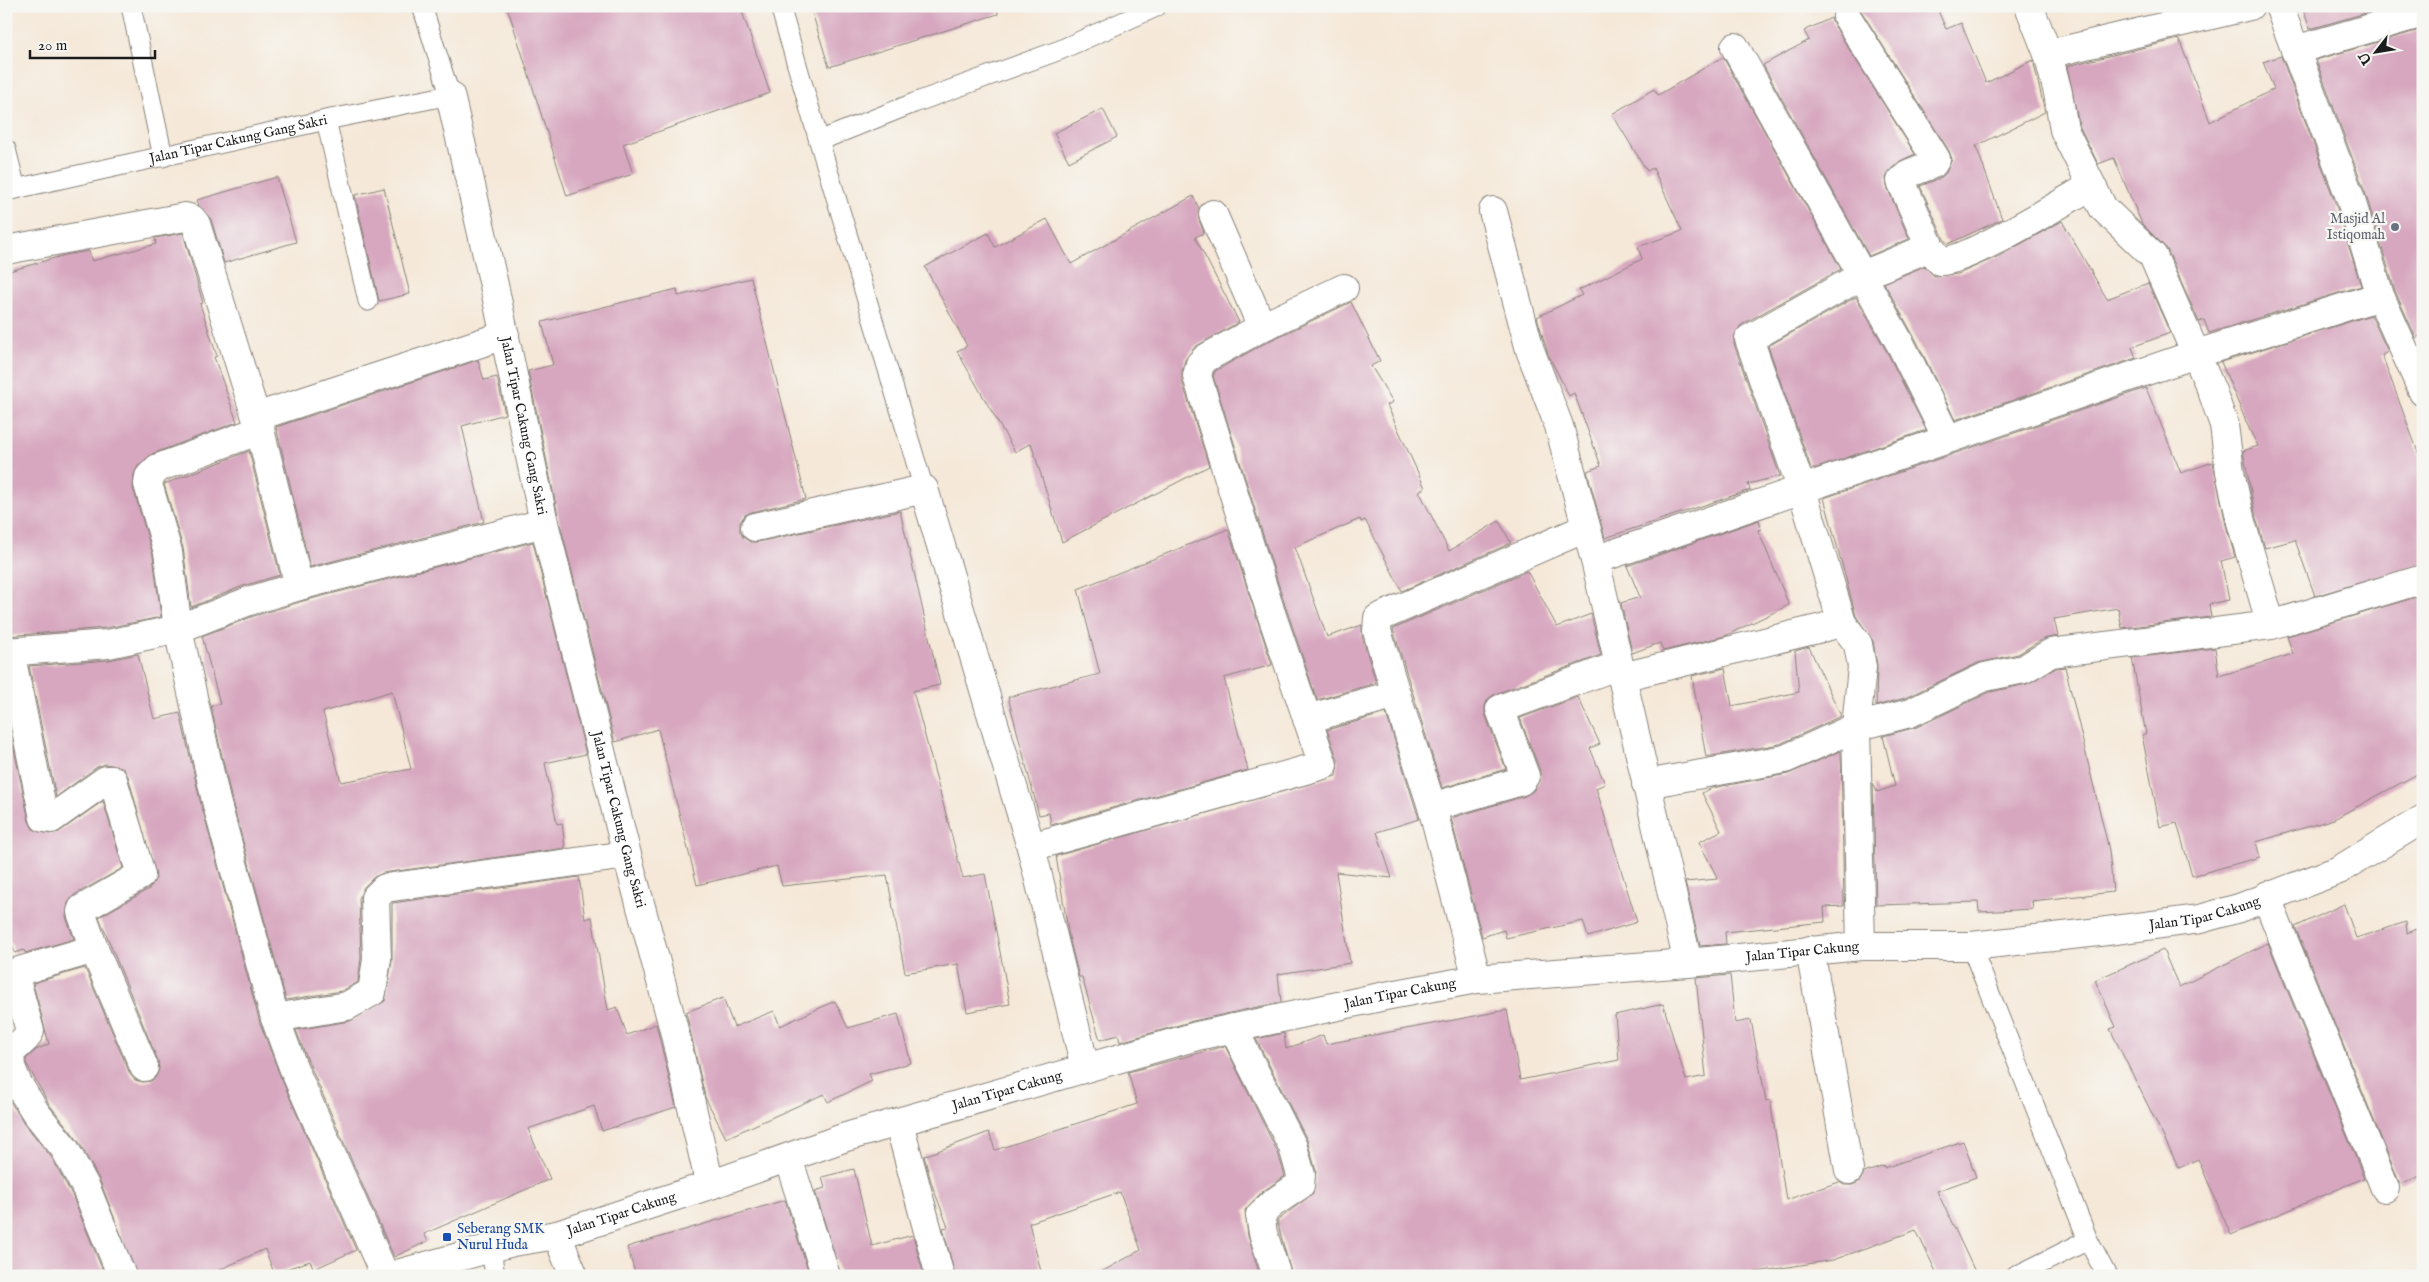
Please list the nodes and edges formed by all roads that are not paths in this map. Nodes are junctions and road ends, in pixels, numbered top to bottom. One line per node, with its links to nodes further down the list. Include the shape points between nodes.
1 (131, 6): 17 (lane)
2 (422, 6): 13 (lane)
3 (780, 6): 15 (lane)
4 (2029, 6): 12 (street)
5 (2250, 6): 12 (street)
6 (2279, 6): 11 (street)
7 (1156, 8): 15 (lane, via 1060,50)
8 (2423, 13): 11 (street)
9 (1847, 18): 22 (street, via 1936,159 1933,164 1910,173 1901,181)
10 (1735, 47): 24 (street)
11 (2295, 50): 26 (street, via 2350,197)
12 (2048, 54): 18 (street, via 2064,130)
13 (450, 95): 14 (lane, Jalan Tipar Cakung Gang Sakri); 29 (street, Jalan Tipar Cakung Gang Sakri)
14 (326, 120): 17 (lane, Jalan Tipar Cakung Gang Sakri); 27 (lane)
15 (819, 141): 34 (lane)
16 (6, 149): 19 (lane, Jalan Tipar Cakung Gang Sakri)
17 (163, 156): 19 (lane, Jalan Tipar Cakung Gang Sakri)
18 (2091, 186): 22 (street, via 1998,239 1946,262 1940,261); 30 (street, via 2103,208 2153,256)
19 (11, 190)
20 (1493, 211): 38 (street, via 1530,350 1559,426)
21 (1213, 214): 28 (street)
22 (1930, 247): 24 (street)
23 (6, 250): 32 (street, via 185,217 192,220 196,224)
24 (1862, 276): 33 (street); 35 (street, via 1749,339)
25 (1344, 288): 28 (street)
26 (2380, 296): 30 (street); 31 (street)
27 (368, 301)
28 (1262, 327): 48 (street, via 1206,358 1200,364 1197,376)
29 (505, 335): 32 (street, via 262,415); 36 (street, Jalan Tipar Cakung Gang Sakri)
30 (2196, 354): 33 (street); 43 (street, via 2224,425 2241,522)
31 (2423, 392)
32 (260, 430): 41 (street); 44 (street, via 158,468 148,477 168,552)
33 (1947, 438): 35 (street)
34 (924, 489): 37 (street); 53 (street)
35 (1802, 490): 39 (street); 42 (street)
36 (544, 523): 41 (street); 54 (street, Jalan Tipar Cakung Gang Sakri)
37 (754, 527)
38 (1586, 528): 39 (street); 47 (street, via 1378,618 1377,631)
39 (1596, 560): 46 (street)
40 (2423, 579): 43 (street)
41 (299, 586): 44 (street, via 249,601)
42 (1842, 623): 46 (street); 49 (street, via 1861,650)
43 (2271, 625): 49 (street, via 2051,653 2024,669 1985,677 1910,714)
44 (178, 629): 45 (street, via 108,644); 63 (street, via 216,801)
45 (8, 652): 58 (street, via 44,818 51,819 106,780 113,780 141,872 139,877 82,910)
46 (1620, 671): 50 (street); 51 (street, via 1500,709 1525,776 1521,781)
47 (1396, 694): 48 (street); 51 (street)
48 (1307, 719): 53 (street, via 1323,765)
49 (1856, 727): 50 (street, via 1784,760); 56 (street)
50 (1646, 784): 60 (street)
51 (1432, 807): 62 (street)
52 (2423, 819): 55 (street, Jalan Tipar Cakung, via 2339,870)
53 (1031, 847): 66 (street)
54 (627, 855): 63 (street, via 385,888 375,898 377,959 372,992 347,1006); 70 (street, Jalan Tipar Cakung Gang Sakri, via 673,1026)
55 (2268, 895): 57 (street, Jalan Tipar Cakung, via 2239,908 2200,919); 71 (street)
56 (1861, 946): 57 (street, Jalan Tipar Cakung); 59 (street, Jalan Tipar Cakung)
57 (1971, 946): 73 (lane)
58 (94, 949): 61 (street); 65 (street)
59 (1810, 950): 60 (street, Jalan Tipar Cakung); 69 (street)
60 (1688, 963): 62 (street, Jalan Tipar Cakung)
61 (10, 974): 75 (street, via 30,1031 10,1053 11,1067 36,1113 65,1148 82,1180)
62 (1477, 979): 64 (street, Jalan Tipar Cakung)
63 (275, 1018): 76 (street, via 293,1067)
64 (1233, 1028): 66 (street, Jalan Tipar Cakung); 82 (street, via 1293,1147 1301,1175 1300,1186 1260,1215 1262,1233)
65 (144, 1067)
66 (1085, 1067): 67 (street, Jalan Tipar Cakung)
67 (899, 1123): 68 (street, Jalan Tipar Cakung, via 846,1137); 81 (street)
68 (788, 1158): 70 (street, Jalan Tipar Cakung); 80 (street)
69 (1849, 1170)
70 (710, 1185): 72 (street, Jalan Tipar Cakung)
71 (2385, 1188)
72 (557, 1235): 74 (street, Jalan Tipar Cakung); 79 (street)
73 (2088, 1240): 83 (lane); 84 (lane)
74 (491, 1248): 77 (street, Jalan Tipar Cakung); 78 (lane)
75 (122, 1276)
76 (385, 1276)
77 (390, 1276)
78 (495, 1276)
79 (574, 1276)
80 (826, 1276)
81 (940, 1276)
82 (1277, 1276)
83 (2016, 1276)
84 (2107, 1276)

